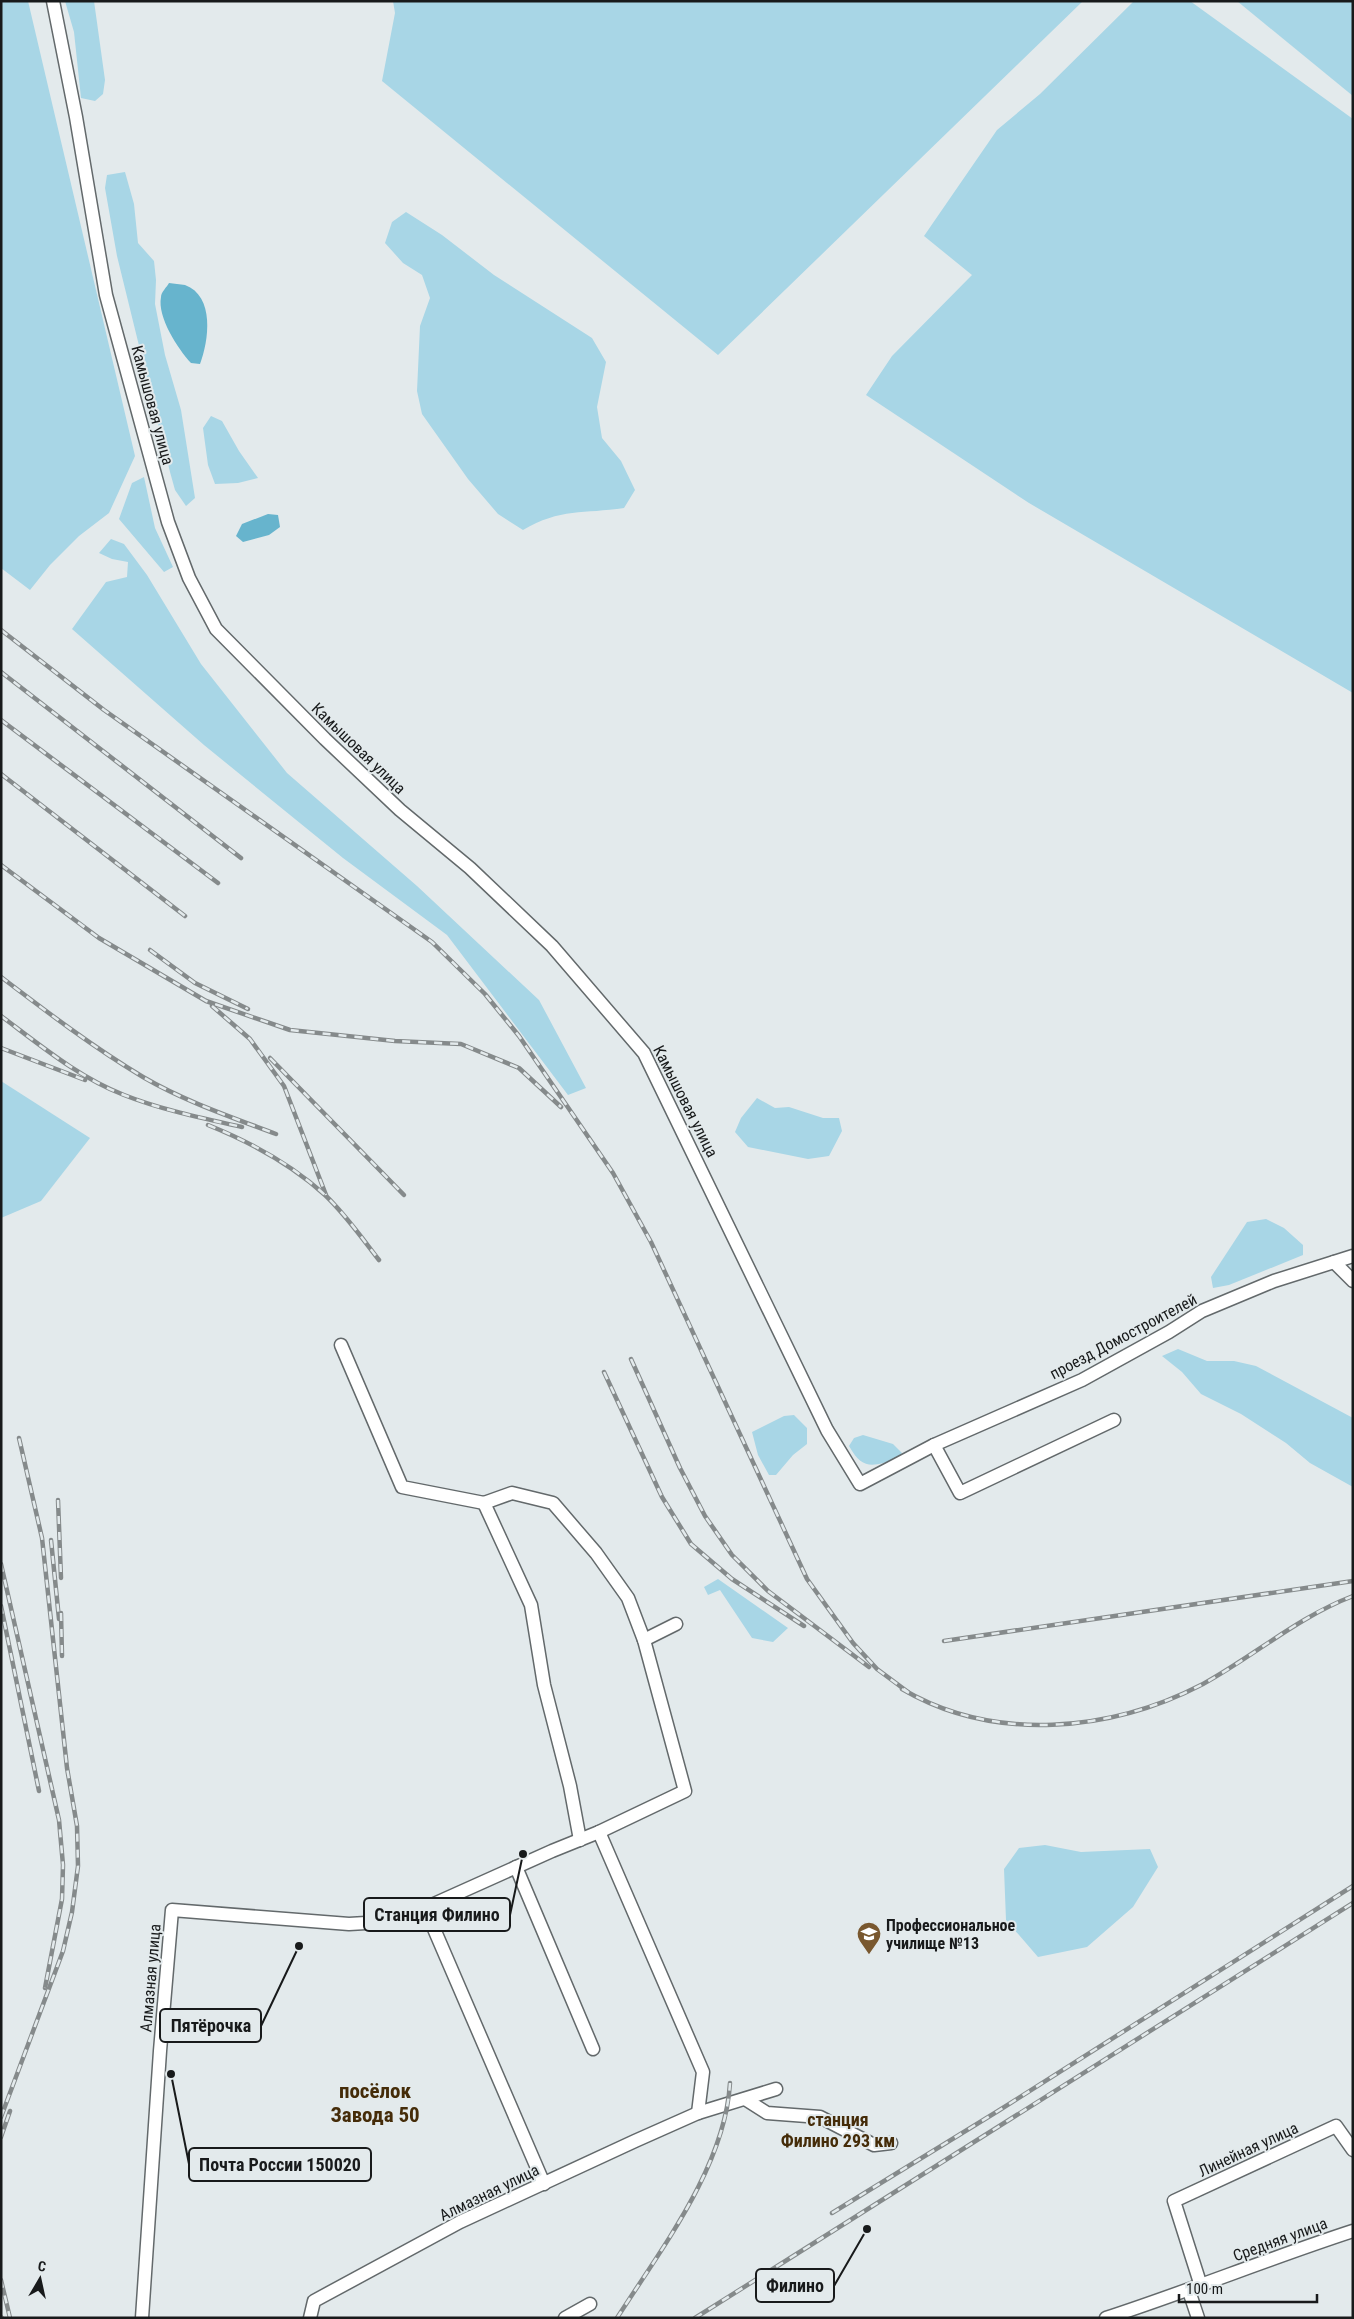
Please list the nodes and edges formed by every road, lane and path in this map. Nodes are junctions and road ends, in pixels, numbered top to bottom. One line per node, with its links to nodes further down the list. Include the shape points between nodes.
1 (53, 1): 8 (street, Камышовая улица, via 106,295 168,522 189,578 216,629 325,740 400,810 470,868 552,946 644,1053 827,1430)
2 (1353, 1256): 3 (street, проезд Домостроителей)
3 (1334, 1262): 4 (street); 7 (street, проезд Домостроителей, via 1274,1281 1202,1311 1082,1380)
4 (1353, 1281)
5 (341, 1345): 9 (street, via 402,1488)
6 (1114, 1420): 7 (street, via 960,1493)
7 (934, 1445): 8 (street, проезд Домостроителей)
8 (860, 1484)
9 (484, 1503): 11 (street, via 512,1493 553,1503 596,1553 628,1598); 13 (street, via 531,1605 544,1685)
10 (676, 1624): 11 (street)
11 (644, 1640): 12 (street, via 685,1791)
12 (599, 1832): 13 (street); 19 (street, via 703,2072)
13 (580, 1840): 14 (street)
14 (516, 1867): 15 (street); 16 (street)
15 (425, 1908): 22 (street); 26 (street, Алмазная улица, via 383,1922 361,1924 172,1910)
16 (593, 2049)
17 (776, 2089): 18 (street, Алмазная улица)
18 (744, 2098): 19 (street, Алмазная улица); 20 (street, via 767,2113 820,2117 874,2146)
19 (698, 2113): 22 (street, Алмазная улица)
20 (891, 2143)
21 (1353, 2150): 24 (street, Линейная улица, via 1336,2126 1174,2201)
22 (544, 2184): 27 (street, Алмазная улица, via 460,2222 314,2301)
23 (1353, 2231): 24 (street, Средняя улица)
24 (1195, 2288): 29 (street, Средняя улица); 30 (street)
25 (590, 2304): 28 (street)
26 (142, 2318)
27 (310, 2318)
28 (565, 2318)
29 (1106, 2318)
30 (1198, 2318)

